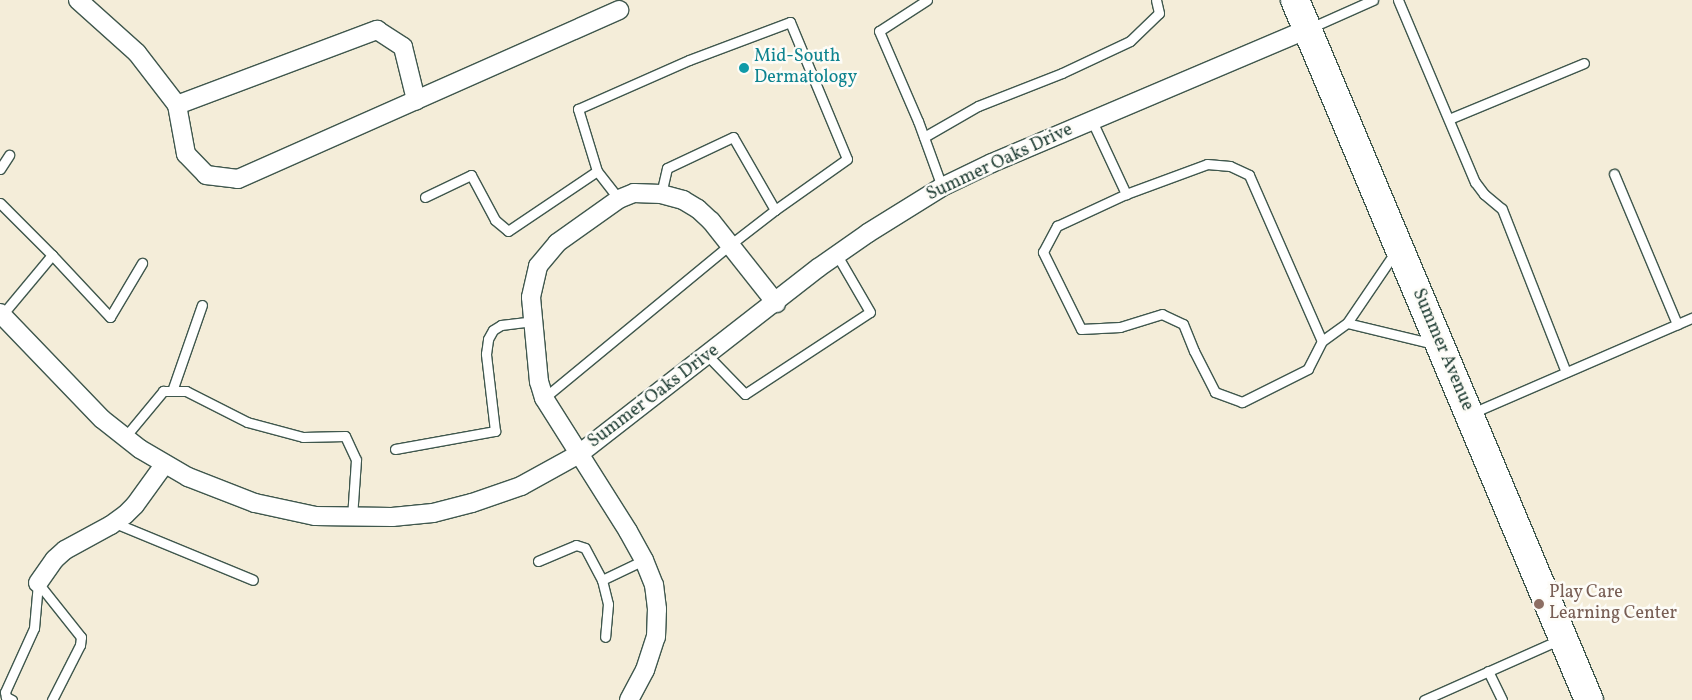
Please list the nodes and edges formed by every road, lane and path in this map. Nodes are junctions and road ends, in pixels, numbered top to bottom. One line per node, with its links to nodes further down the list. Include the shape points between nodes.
1 (78, 0): 11 (street, via 137,53)
2 (927, 0): 14 (lane, via 879,31)
3 (1156, 0): 14 (lane, via 1159,13 1130,42 978,106)
4 (1295, 0): 8 (main road, Summer Avenue)
5 (1374, 0): 8 (lane)
6 (1398, 0): 12 (lane)
7 (619, 10): 10 (street)
8 (1307, 29): 13 (street, Summer Oaks Drive); 27 (main road, Summer Avenue)
9 (1584, 63): 12 (lane)
10 (416, 100): 11 (street, via 403,47 378,30); 11 (street, via 238,179 206,175 186,154)
11 (177, 106)
12 (1449, 119): 41 (lane, via 1475,182 1502,209)
13 (1092, 121): 19 (street, Summer Oaks Drive); 21 (lane)
14 (924, 137): 19 (lane)
15 (9, 155): 16 (lane)
16 (0, 169)
17 (597, 171): 22 (lane, via 508,231 495,220 471,175); 23 (lane); 25 (lane, via 578,109 689,60 790,22 847,159)
18 (1614, 174): 37 (lane)
19 (942, 187): 29 (street, Summer Oaks Drive)
20 (661, 194): 23 (street, via 634,193); 25 (lane, via 667,168 733,137); 26 (street, via 683,200 698,209)
21 (1126, 194): 38 (lane, via 1207,164 1230,166 1249,175); 38 (lane, via 1057,226 1043,252 1081,329 1120,327 1162,314 1183,324 1215,392 1242,402 1308,369)
22 (425, 197)
23 (619, 198): 35 (street, via 547,252 533,280 530,297)
24 (0, 204): 28 (lane)
25 (775, 210): 26 (lane)
26 (731, 244): 31 (street); 43 (lane)
27 (1399, 246): 36 (lane); 39 (main road, Summer Avenue)
28 (52, 255): 30 (lane, via 110,317); 33 (lane)
29 (837, 255): 31 (street, Summer Oaks Drive); 40 (lane, via 870,312 744,394)
30 (142, 262)
31 (776, 303): 40 (street, Summer Oaks Drive)
32 (202, 305): 42 (lane)
33 (1, 314): 45 (street, Summer Oaks Drive, via 102,419)
34 (1692, 318): 37 (lane)
35 (533, 321): 43 (street, via 539,382); 46 (lane, via 501,325 488,339 486,354 495,430)
36 (1347, 323): 38 (lane); 39 (lane)
37 (1677, 324): 41 (lane)
38 (1322, 341)
39 (1440, 346): 44 (main road, Summer Avenue)
40 (708, 356): 47 (street, Summer Oaks Drive)
41 (1566, 372): 44 (lane)
42 (172, 391): 45 (lane, via 163,390); 49 (lane, via 186,391 247,422 303,437 345,436 356,460)
43 (544, 398): 47 (street)
44 (1469, 415): 57 (main road, Summer Avenue)
45 (125, 437): 48 (street, Summer Oaks Drive)
46 (394, 449)
47 (579, 454): 49 (street, Summer Oaks Drive, via 521,486 472,503 433,513); 51 (street)
48 (164, 464): 49 (street, Summer Oaks Drive, via 254,503 315,516); 50 (street, via 135,505)
49 (352, 517)
50 (114, 523): 53 (lane); 55 (street, via 65,550)
51 (644, 560): 54 (lane); 61 (street, via 654,585 656,637 645,670)
52 (538, 561): 54 (lane, via 576,545 584,548)
53 (253, 580)
54 (602, 580): 56 (lane, via 608,604)
55 (38, 582): 59 (lane, via 34,628 4,692); 60 (lane, via 81,637)
56 (605, 637)
57 (1564, 638): 58 (lane); 64 (main road, Summer Avenue)
58 (1488, 671): 62 (lane); 63 (lane)
59 (12, 700)
60 (52, 700)
61 (629, 700)
62 (1424, 700)
63 (1502, 700)
64 (1589, 700)

